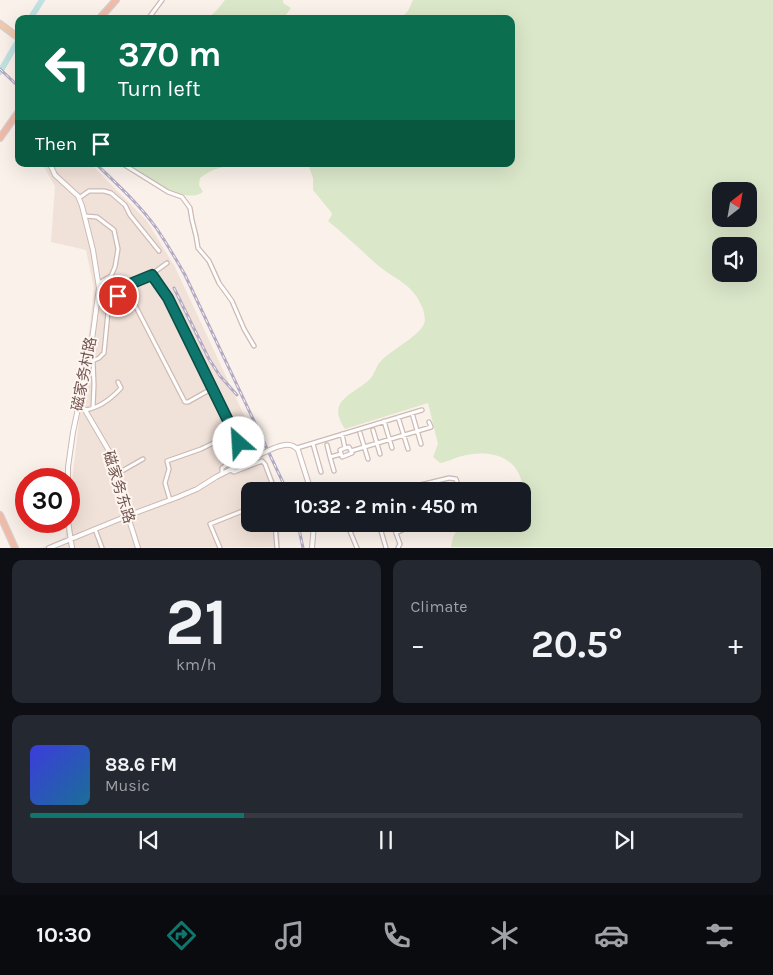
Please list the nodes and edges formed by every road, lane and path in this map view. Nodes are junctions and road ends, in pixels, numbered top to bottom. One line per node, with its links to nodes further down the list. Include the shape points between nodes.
1 (116, 0): 3 (highway)
2 (162, 0): 4 (street)
3 (103, 15)
4 (151, 15)
5 (0, 24): 6 (main road)
6 (15, 35)
7 (15, 117): 8 (highway)
8 (0, 138)
9 (51, 167): 11 (street, 磁家务村路, via 55,175)
10 (128, 167): 19 (street, via 182,197 190,208 198,248 232,301)
11 (79, 198): 12 (street, 磁家务村路); 13 (street, via 89,191 111,193 125,205)
12 (85, 216): 16 (street, 磁家务村路); 16 (street, via 97,217 114,230 118,249 116,268 111,276)
13 (158, 251)
14 (167, 264): 15 (street)
15 (152, 275): 18 (street, via 130,284 128,290); 23 (street, via 168,298)
16 (99, 283): 17 (street, 磁家务村路)
17 (98, 298): 18 (street); 21 (street, 磁家务村路)
18 (109, 302): 20 (street, via 104,353); 23 (street, via 119,304 124,311 135,305 185,402)
19 (254, 346)
20 (94, 361): 21 (street); 25 (street)
21 (87, 364): 24 (street, 磁家务村路)
22 (118, 382): 25 (street, via 121,388 112,398)
23 (213, 388): 34 (street)
24 (78, 405): 26 (street, 磁家务东路); 54 (street, 磁家务村路)
25 (93, 408): 26 (street)
26 (85, 410): 58 (street, 磁家务东路, via 109,451)
27 (422, 410): 28 (street)
28 (412, 413): 29 (street); 33 (street)
29 (398, 417): 30 (street); 37 (street)
30 (384, 421): 36 (street); 38 (street)
31 (429, 422): 33 (street, via 431,427)
32 (373, 430): 40 (street)
33 (417, 431): 37 (street); 41 (street)
34 (234, 433): 59 (street, via 244,453 222,468); 64 (street, via 167,462 169,469 165,483)
35 (360, 433): 43 (street)
36 (342, 434): 39 (street); 45 (street)
37 (404, 435): 38 (street); 47 (street)
38 (390, 439): 40 (street); 46 (street)
39 (313, 443): 44 (street); 57 (street)
40 (376, 443): 43 (street); 50 (street)
41 (421, 444)
42 (327, 445): 51 (street)
43 (364, 447): 48 (street); 53 (street)
44 (297, 448): 55 (street, bridge, via 285,444); 61 (street)
45 (345, 448): 48 (street); 49 (street, via 340,450)
46 (392, 448)
47 (408, 449)
48 (350, 450): 49 (street, via 352,453 342,457)
49 (341, 454): 51 (street)
50 (380, 454)
51 (330, 457): 56 (street)
52 (143, 459): 58 (street)
53 (368, 460)
54 (68, 468)
55 (230, 470): 59 (street); 60 (street, via 234,472 262,461)
56 (334, 471)
57 (322, 472)
58 (115, 474): 67 (street, 磁家务东路)
59 (222, 474): 64 (street)
60 (272, 482)
61 (307, 482)
62 (432, 482): 63 (street, via 449,478)
63 (457, 482)
64 (170, 500): 67 (street)
65 (241, 512): 81 (street, via 210,524)
66 (0, 515): 76 (highway)
67 (127, 516): 68 (street); 80 (street, 磁家务东路)
68 (94, 529): 75 (street); 79 (street)
69 (276, 532): 82 (street)
70 (313, 532): 83 (street)
71 (350, 532): 84 (street)
72 (381, 532): 85 (street)
73 (70, 533): 75 (street)
74 (396, 533): 86 (street, via 400,544)
75 (71, 538): 77 (street); 78 (street)
76 (16, 548)
77 (49, 548)
78 (72, 548)
79 (102, 548)
80 (138, 548)
81 (220, 548)
82 (278, 548)
83 (312, 548)
84 (357, 548)
85 (386, 548)
86 (398, 548)

